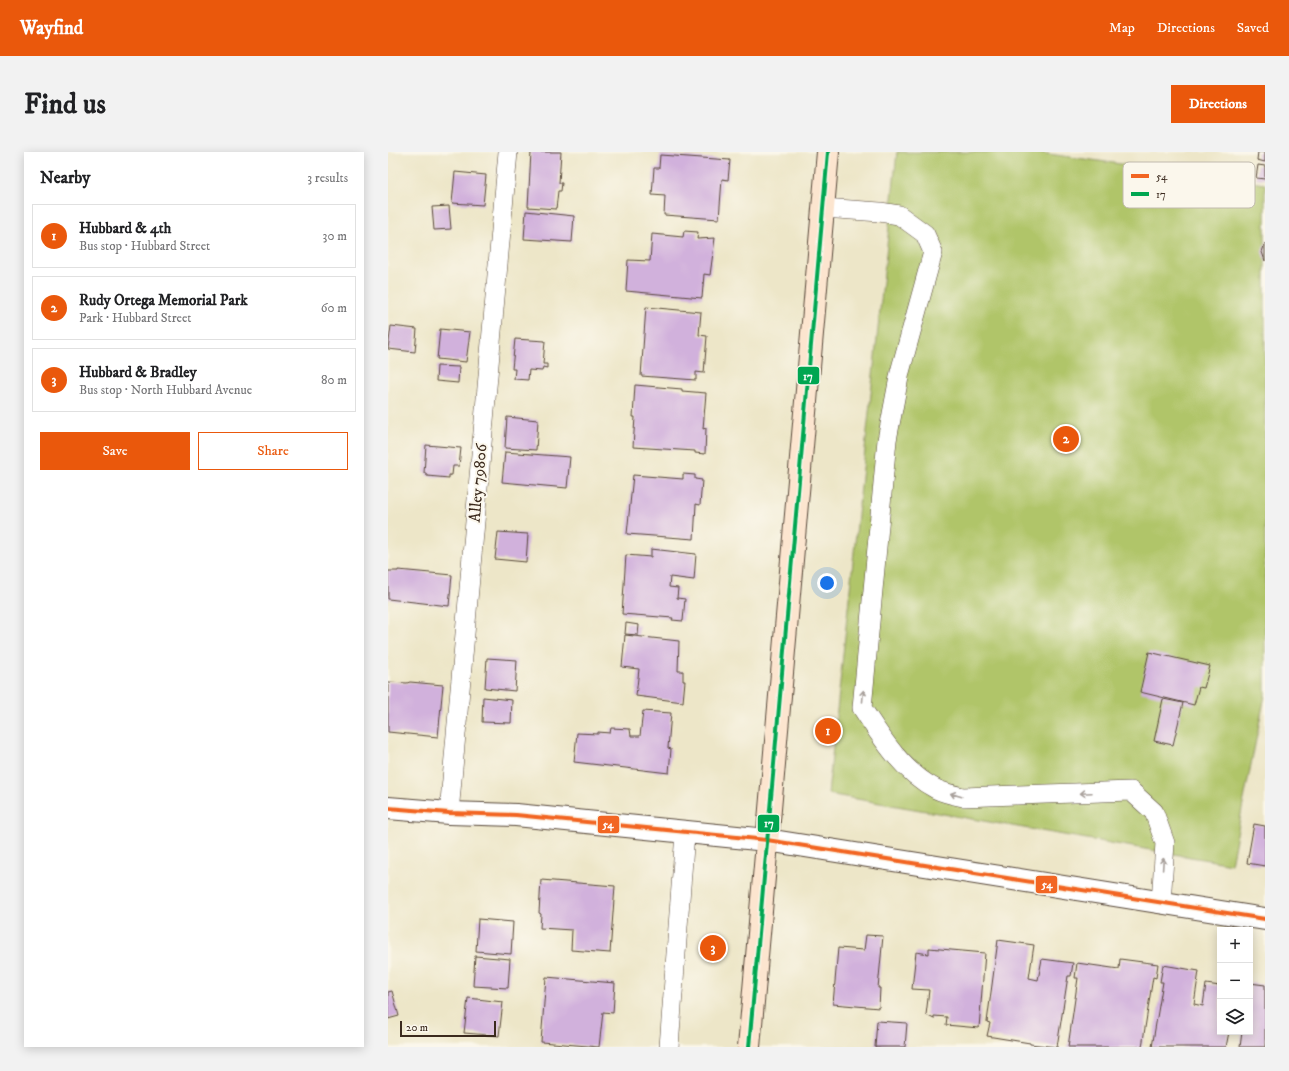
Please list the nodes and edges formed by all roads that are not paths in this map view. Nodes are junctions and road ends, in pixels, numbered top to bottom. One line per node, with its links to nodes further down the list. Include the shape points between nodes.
1 (508, 152): 5 (lane, Alley 79806)
2 (828, 152): 3 (main road)
3 (823, 208): 7 (main road); 8 (lane, one-way to 3, via 1165,843 1154,812 1131,791 963,797 938,790 915,776 880,736 862,708 887,440 900,372 933,252 925,234 898,215)
4 (388, 808): 5 (street)
5 (448, 813): 6 (street, via 516,815)
6 (685, 833): 7 (street); 10 (lane)
7 (767, 840): 8 (street); 11 (main road)
8 (1161, 902): 9 (street)
9 (1265, 919)
10 (669, 1047)
11 (749, 1047)

